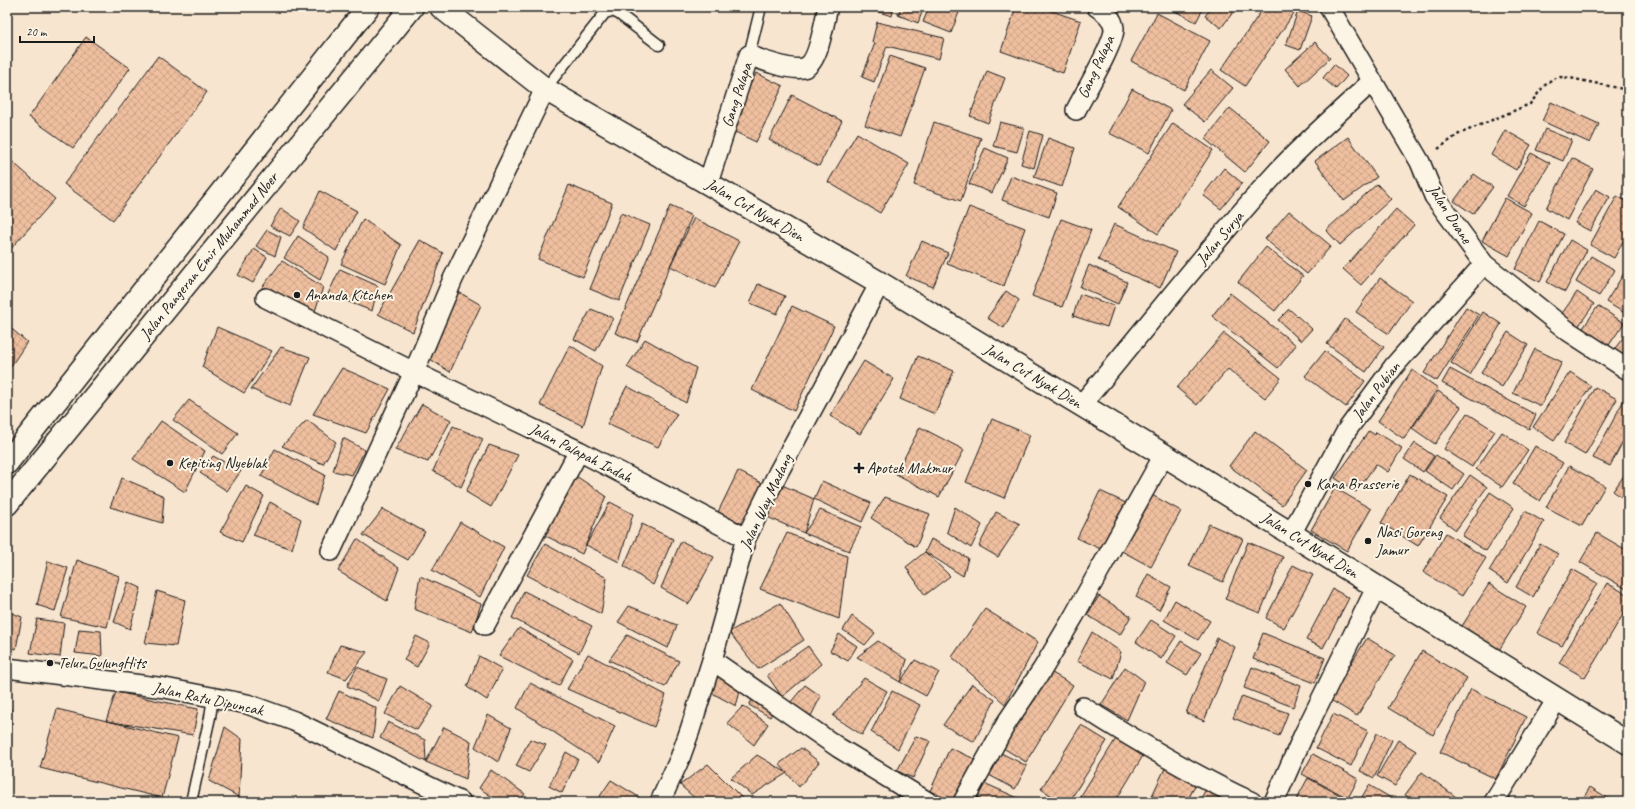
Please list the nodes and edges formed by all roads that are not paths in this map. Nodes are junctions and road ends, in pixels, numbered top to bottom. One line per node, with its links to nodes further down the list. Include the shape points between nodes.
1 (368, 7): 17 (street, Jalan Pangeran Emir Muhammad Noer)
2 (412, 7): 18 (street, Jalan Pangeran Emir Muhammad Noer)
3 (441, 7): 11 (street, Jalan Cut Nyak Dien)
4 (761, 7): 9 (lane)
5 (828, 7): 9 (street, Gang Palapa, via 816,56 804,68 796,69)
6 (1097, 7): 12 (street, Gang Palapa, via 1109,15 1114,28 1108,49)
7 (1329, 7): 10 (street, Jalan Duane)
8 (659, 44): 11 (lane, via 619,14 612,10 605,12)
9 (749, 55): 13 (street, Gang Palapa)
10 (1371, 82): 14 (street, Jalan Duane, via 1420,162 1434,196); 21 (street, Jalan Surya, via 1280,169 1210,248 1151,323)
11 (545, 89): 13 (street, Jalan Cut Nyak Dien); 20 (street, via 453,280)
12 (1076, 110)
13 (708, 183): 15 (street, Jalan Cut Nyak Dien)
14 (1484, 264): 19 (street, Jalan Duane, via 1568,331); 26 (street, Jalan Pubian, via 1394,366 1347,430)
15 (880, 283): 21 (street, Jalan Cut Nyak Dien); 27 (street, Jalan Way Madang)
16 (266, 298): 20 (street, Jalan Palapah Indah)
17 (132, 306): 18 (street); 24 (street, Jalan Pangeran Emir Muhammad Noer)
18 (154, 324): 25 (street, Jalan Pangeran Emir Muhammad Noer)
19 (1628, 370)
20 (414, 372): 22 (street, Jalan Palapah Indah); 28 (street)
21 (1081, 404): 23 (street, Jalan Cut Nyak Dien)
22 (579, 451): 27 (street, Jalan Palapah Indah); 30 (street)
23 (1164, 455): 26 (street, Jalan Cut Nyak Dien); 41 (street, via 1074,616 1007,722)
24 (7, 463)
25 (7, 504)
26 (1291, 534): 29 (street, Jalan Cut Nyak Dien)
27 (746, 538): 31 (street, Jalan Way Madang)
28 (331, 551)
29 (1377, 586): 34 (street, Jalan Cut Nyak Dien); 43 (street, via 1304,734)
30 (485, 624)
31 (712, 660): 39 (street, Jalan Way Madang, via 680,758); 40 (street, via 839,748)
32 (7, 668): 33 (street, Jalan Ratu Dipuncak, via 165,688)
33 (213, 698): 37 (lane); 38 (street, Jalan Ratu Dipuncak, via 247,704 294,721)
34 (1558, 699): 36 (street, Jalan Cut Nyak Dien); 44 (street)
35 (1083, 707): 42 (street, via 1163,757)
36 (1628, 743)
37 (191, 802)
38 (461, 802)
39 (660, 802)
40 (928, 802)
41 (963, 802)
42 (1252, 802)
43 (1274, 802)
44 (1494, 802)

